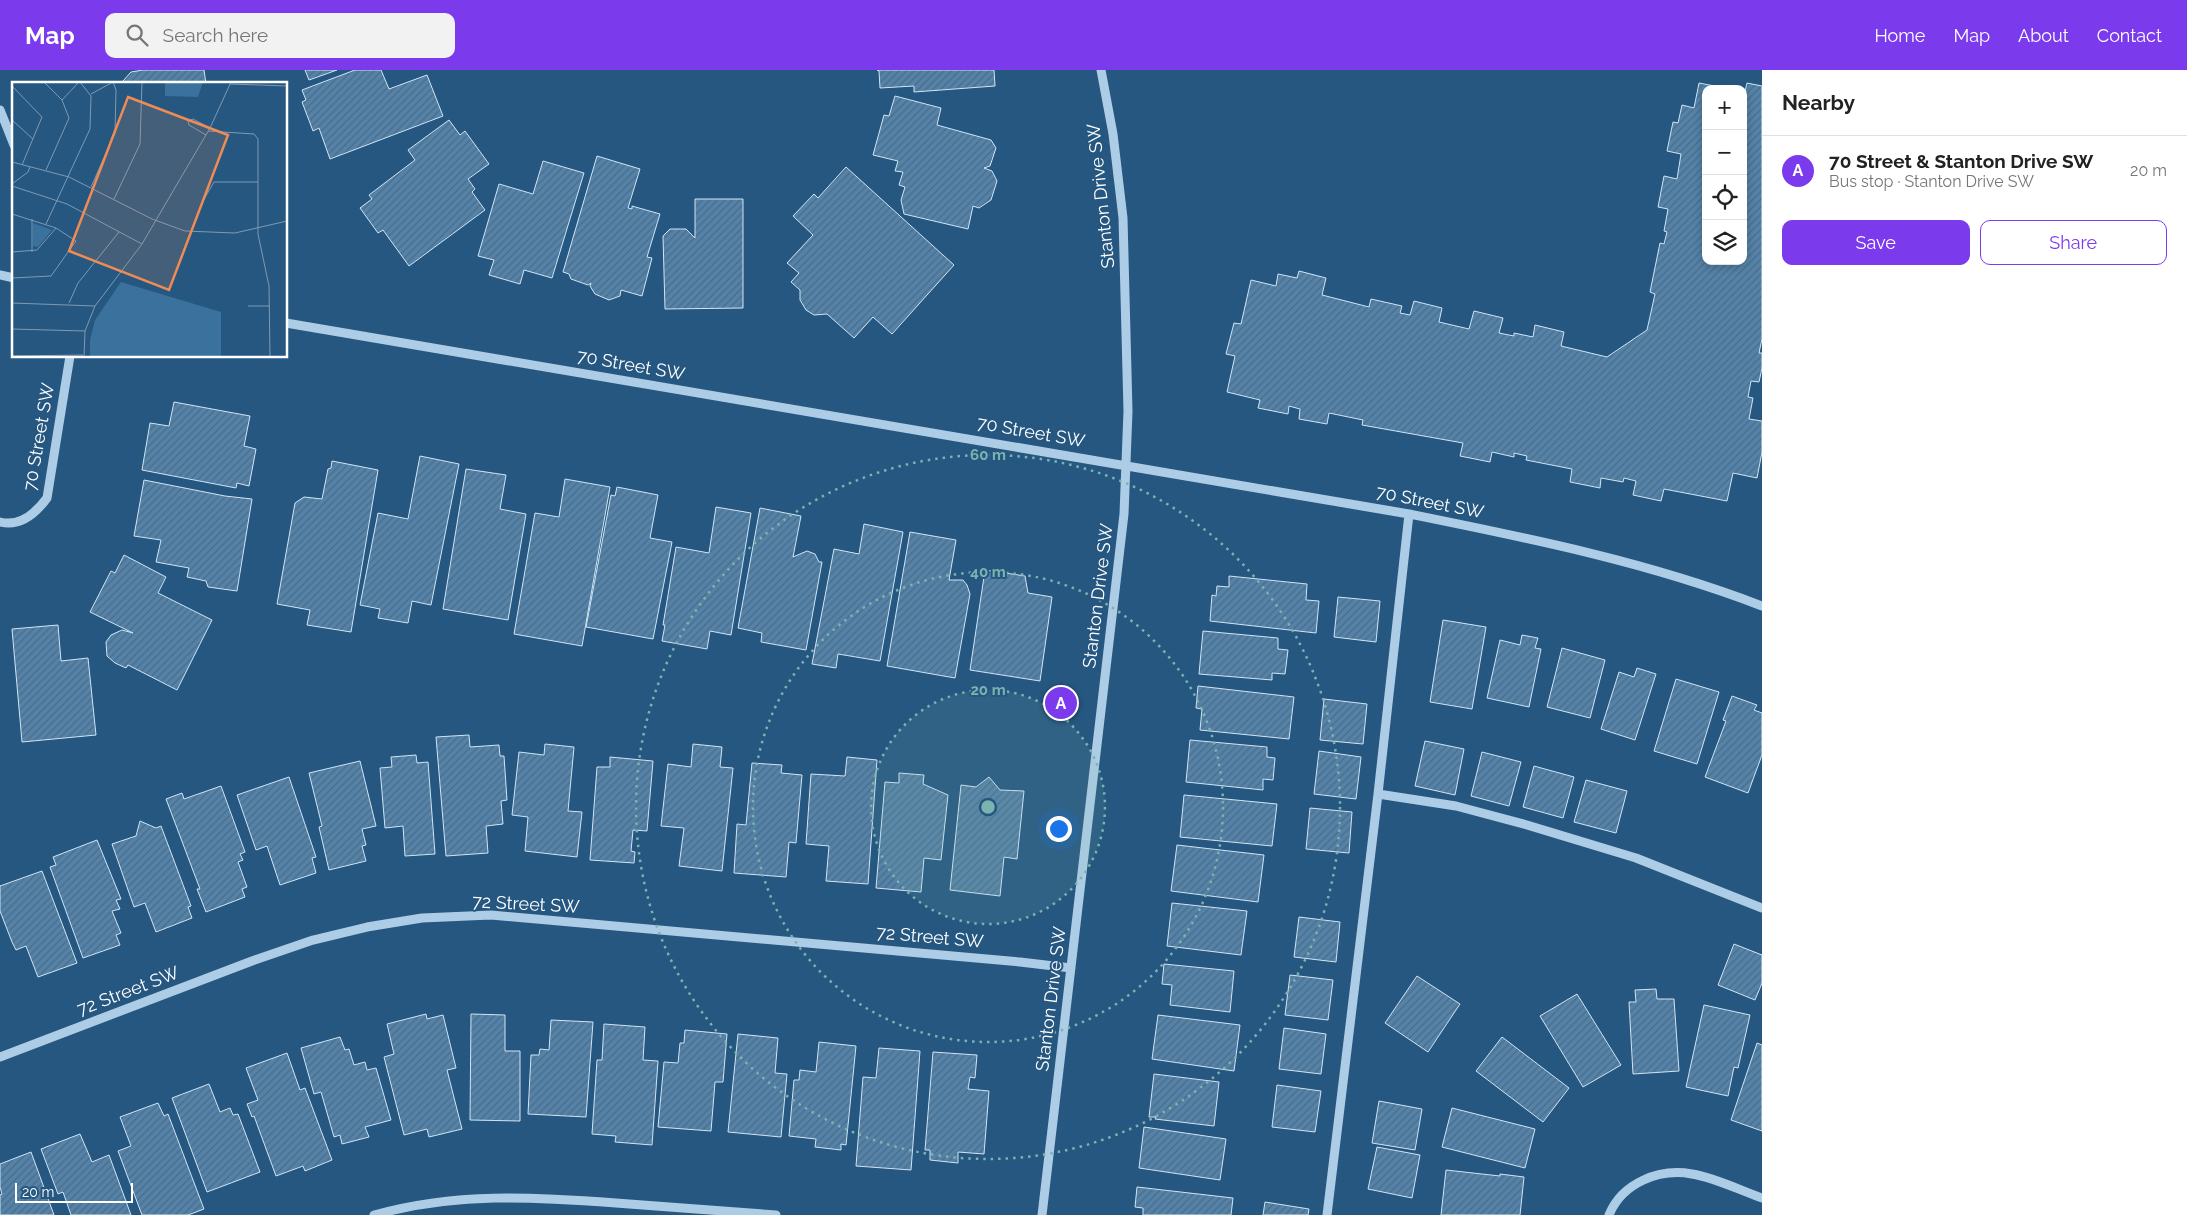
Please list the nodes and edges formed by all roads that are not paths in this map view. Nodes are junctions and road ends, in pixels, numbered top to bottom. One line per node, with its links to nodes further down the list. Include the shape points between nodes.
1 (1101, 70): 6 (street, Stanton Drive SW, via 1123,218)
2 (0, 110): 3 (street)
3 (12, 140)
4 (288, 323): 6 (street, 70 Street SW)
5 (70, 358): 8 (street, 70 Street SW, via 47,498 38,511 25,520 7,524)
6 (1127, 466): 7 (street, 70 Street SW); 12 (street, Stanton Drive SW)
7 (1409, 514): 9 (street, 70 Street SW, via 1630,563 1725,591); 10 (street)
8 (0, 522)
9 (1762, 606)
10 (1378, 794): 11 (street, via 1456,806 1526,825 1636,858); 18 (street)
11 (1762, 908)
12 (1071, 968): 13 (street, 72 Street SW, via 491,915 422,918 313,940 252,960); 17 (street, Stanton Drive SW)
13 (0, 1057)
14 (1762, 1198): 19 (street, via 1693,1174 1677,1172 1637,1182 1623,1192)
15 (374, 1215): 16 (street, via 406,1206 480,1197)
16 (776, 1215)
17 (1042, 1215)
18 (1327, 1215)
19 (1608, 1215)

